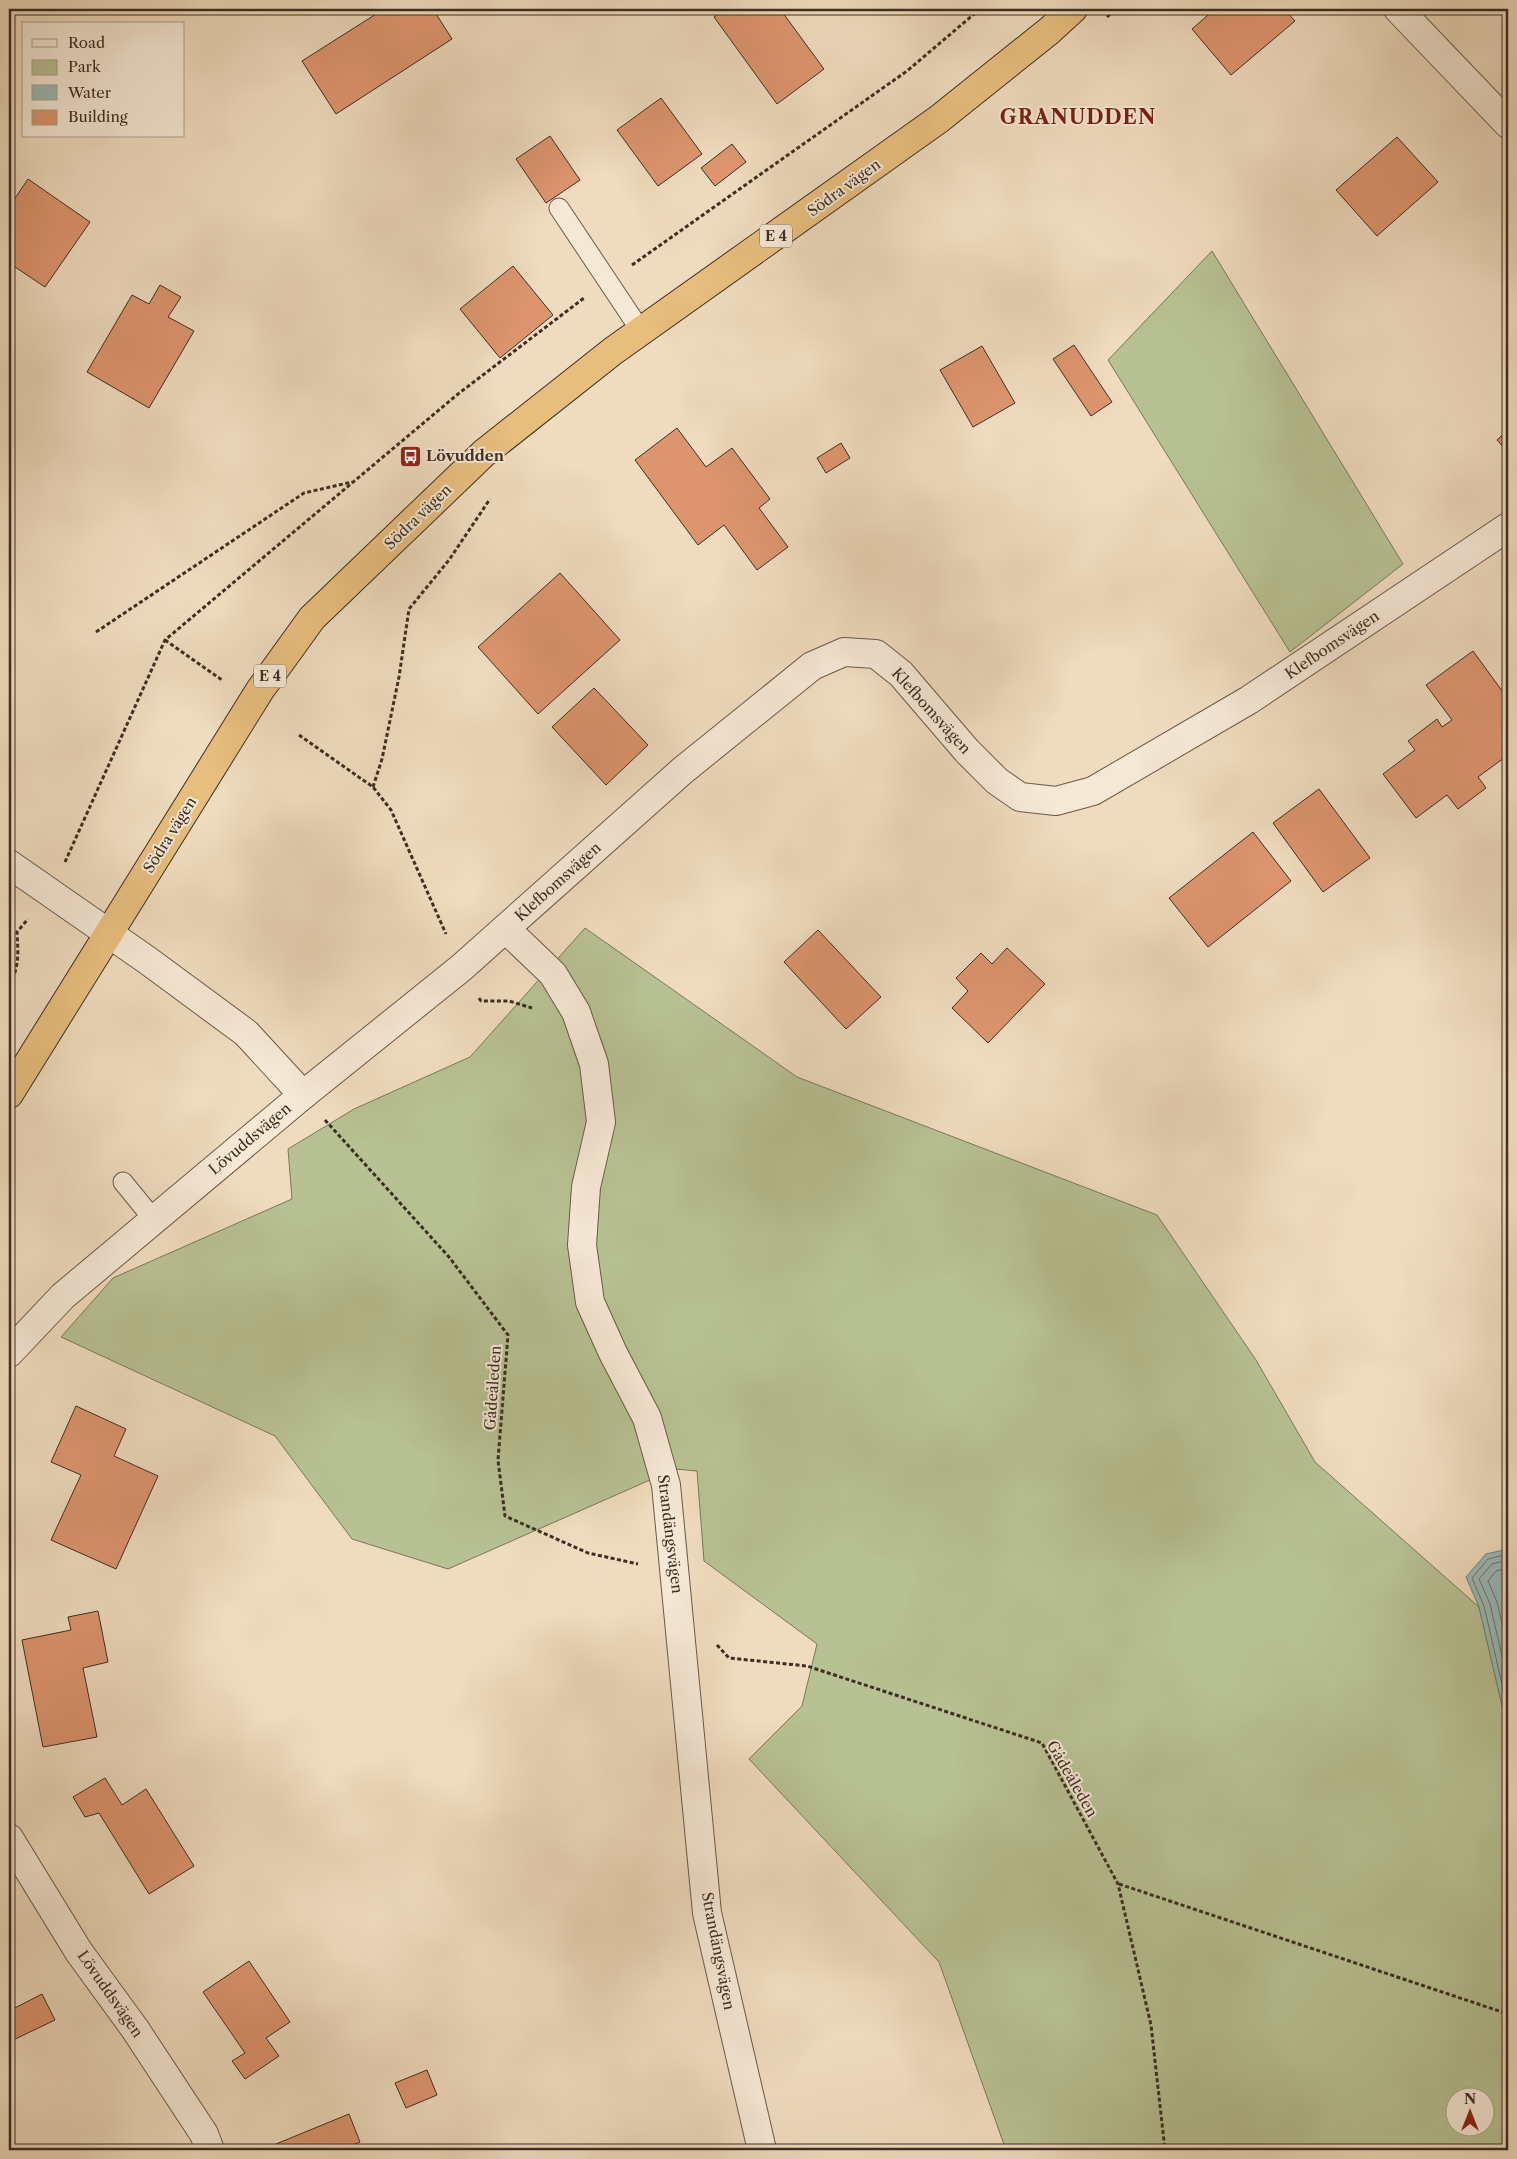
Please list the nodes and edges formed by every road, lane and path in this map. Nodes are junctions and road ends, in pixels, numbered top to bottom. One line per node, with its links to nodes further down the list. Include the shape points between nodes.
1 (980, 9): 6 (path, via 907,71)
2 (1073, 9): 7 (highway, Södra vägen / E 4, via 938,119)
3 (1398, 9): 4 (street)
4 (1508, 124)
5 (559, 208): 6 (lane)
6 (608, 281): 7 (lane); 8 (path, via 458,394)
7 (641, 331): 20 (highway, Södra vägen / E 4, via 484,453 312,618 260,690)
8 (354, 482): 11 (path, via 304,493); 12 (path)
9 (1508, 527): 19 (street, Klefbomsvägen, via 1249,700 1093,791 1056,801 1020,797 997,781 901,674 876,654 844,652 812,666 682,771)
10 (405, 626): 15 (path, via 399,677)
11 (96, 632)
12 (165, 640): 13 (path); 16 (path)
13 (222, 680)
14 (300, 735): 15 (path)
15 (373, 787): 21 (path, via 391,810)
16 (72, 847)
17 (9, 864): 18 (street, Lövuddsvägen)
18 (51, 892): 20 (street, Lövuddsvägen); 22 (path, via 17,932 19,960)
19 (506, 929): 21 (street, Klefbomsvägen); 34 (street, Strandängsvägen, via 553,974 576,1012 594,1064 601,1122 586,1187 582,1244 590,1302 647,1418 666,1485 707,1913)
20 (109, 933): 23 (highway, Södra vägen / E 4); 24 (street, Lövuddsvägen, via 246,1033)
21 (461, 968): 24 (street, Klefbomsvägen)
22 (9, 985)
23 (9, 1094)
24 (303, 1095): 26 (street, Lövuddsvägen); 28 (path, Gådeåleden, via 449,1256 508,1335 498,1460 505,1516 588,1553)
25 (123, 1182): 26 (lane)
26 (154, 1220): 27 (street, Lövuddsvägen, via 63,1296)
27 (9, 1353)
28 (640, 1565)
29 (716, 1644): 31 (path, Gådeåleden, via 729,1658 807,1666 1042,1743)
30 (9, 1838): 33 (street, Lövuddsvägen, via 79,1952 135,2029 204,2134)
31 (1118, 1884): 32 (path); 35 (path, Gådeåleden, via 1151,2024)
32 (1508, 2014)
33 (210, 2150)
34 (762, 2150)
35 (1165, 2150)

